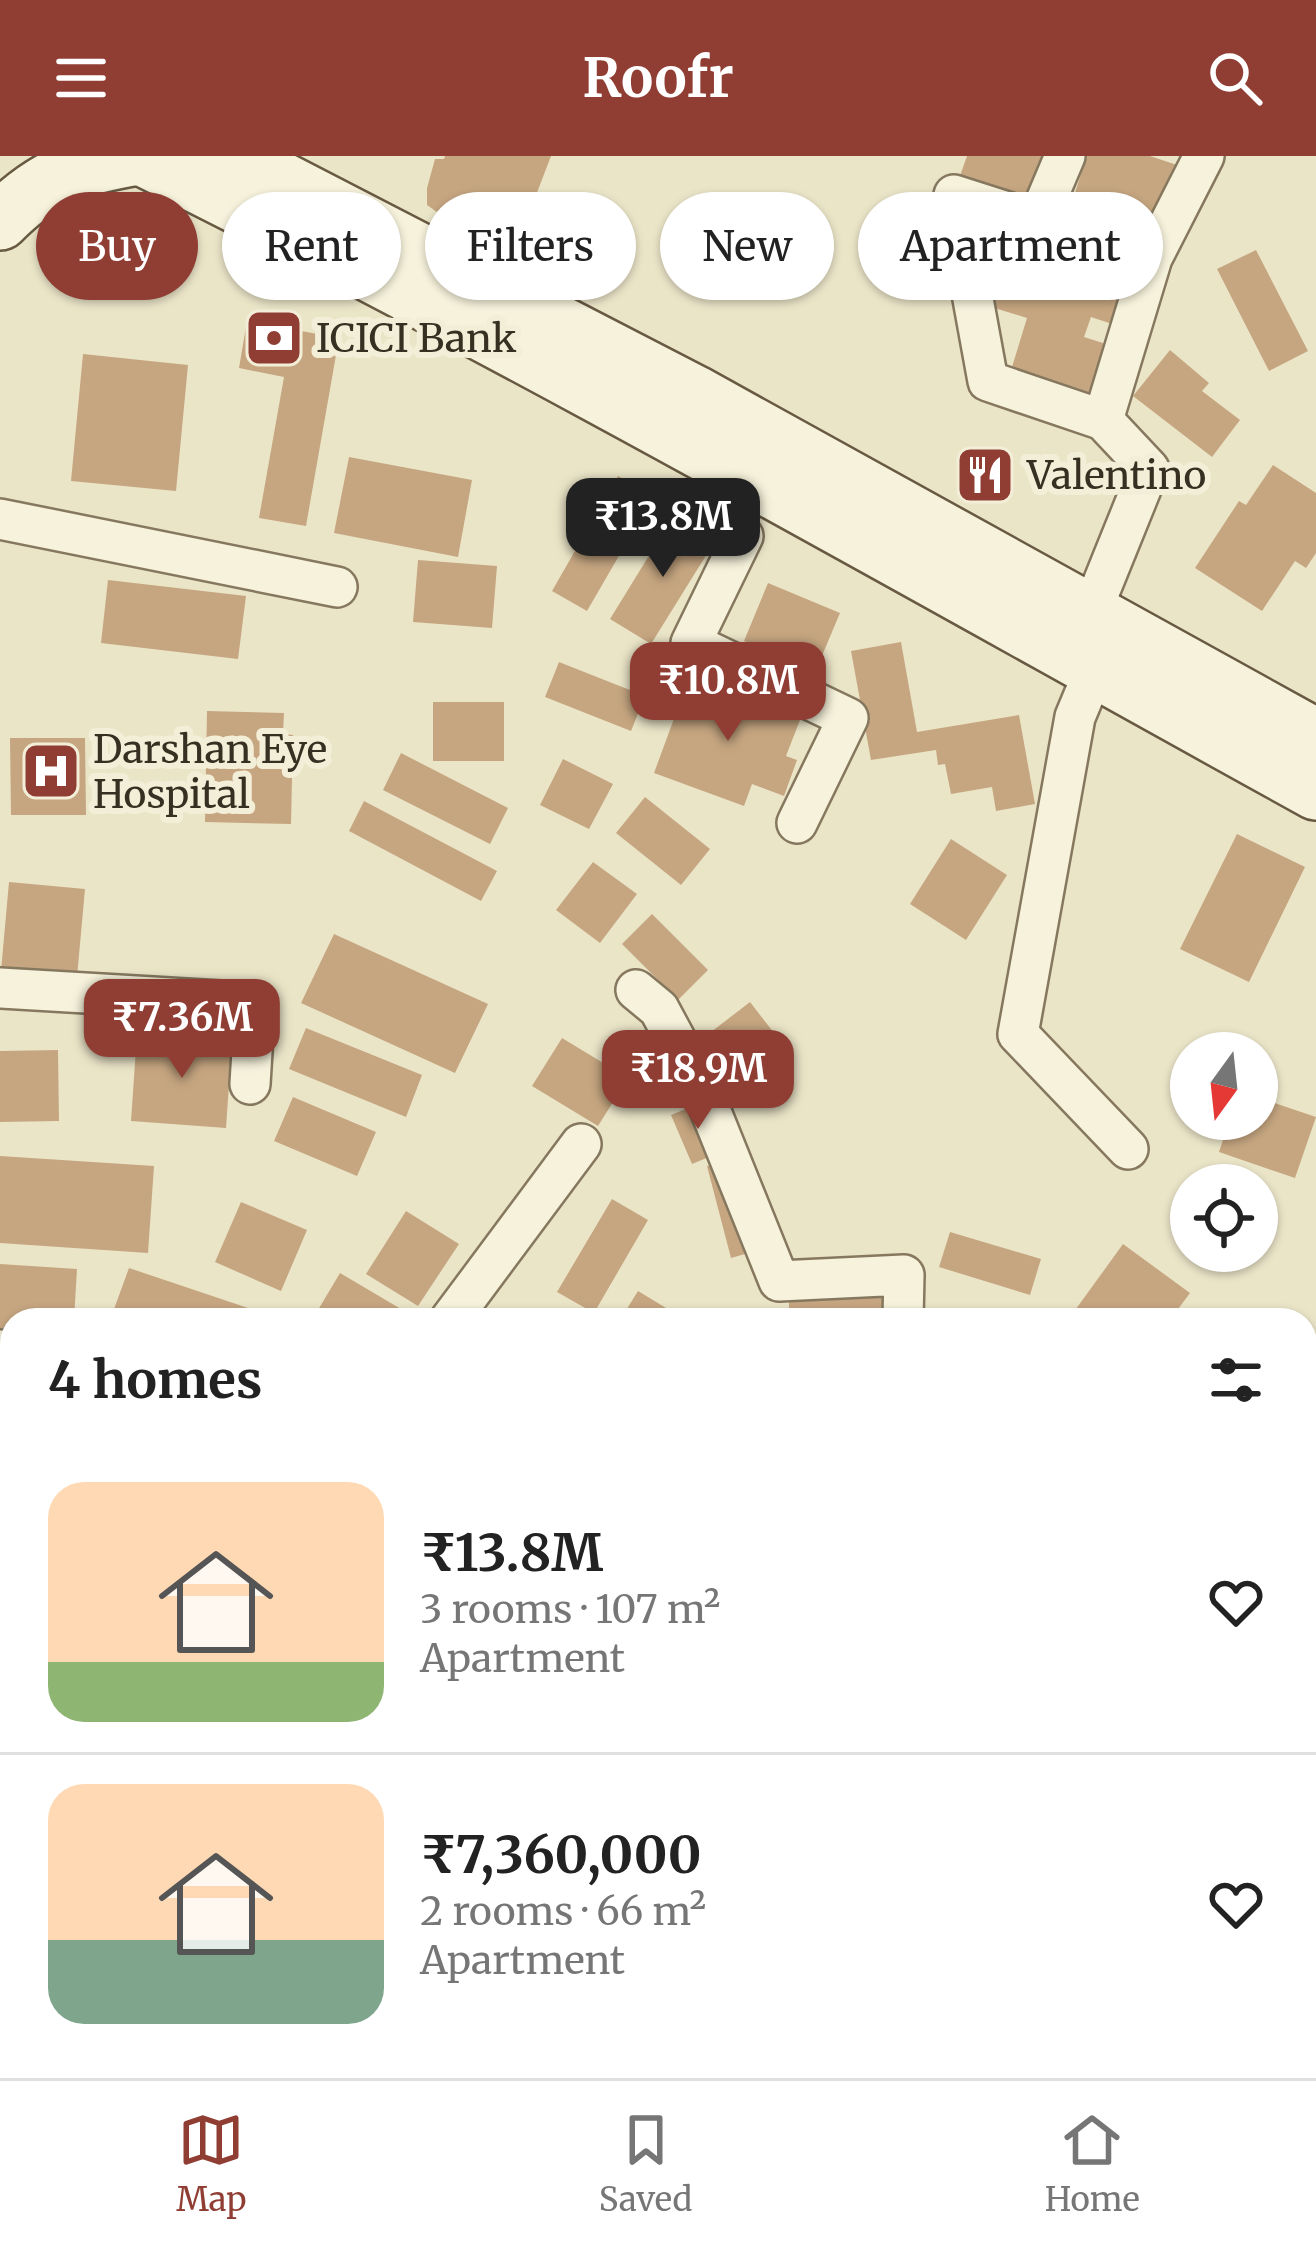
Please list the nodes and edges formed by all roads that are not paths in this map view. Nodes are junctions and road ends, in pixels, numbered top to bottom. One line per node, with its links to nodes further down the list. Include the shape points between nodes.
1 (139, 156): 6 (main road, via 59,174); 14 (main road, via 613,401)
2 (233, 156): 14 (main road, via 675,384)
3 (1065, 156): 5 (street)
4 (1204, 156): 7 (street)
5 (1050, 192)
6 (0, 221)
7 (1163, 236)
8 (973, 300): 10 (street, via 988,381)
9 (1139, 300): 10 (street)
10 (1103, 420): 14 (street, via 1149,469)
11 (0, 519): 13 (street)
12 (743, 536): 17 (street, via 691,643 848,718)
13 (337, 587)
14 (1100, 638): 15 (main road); 16 (main road); 22 (street, via 1075,717 1018,1034)
15 (1316, 738)
16 (1316, 791)
17 (797, 823)
18 (0, 988): 20 (street, via 255,1003)
19 (636, 990): 24 (street, via 659,1009 701,1087 779,1281 904,1275)
20 (250, 1084)
21 (581, 1144): 23 (street)
22 (1128, 1149)
23 (459, 1308)
24 (903, 1308)

